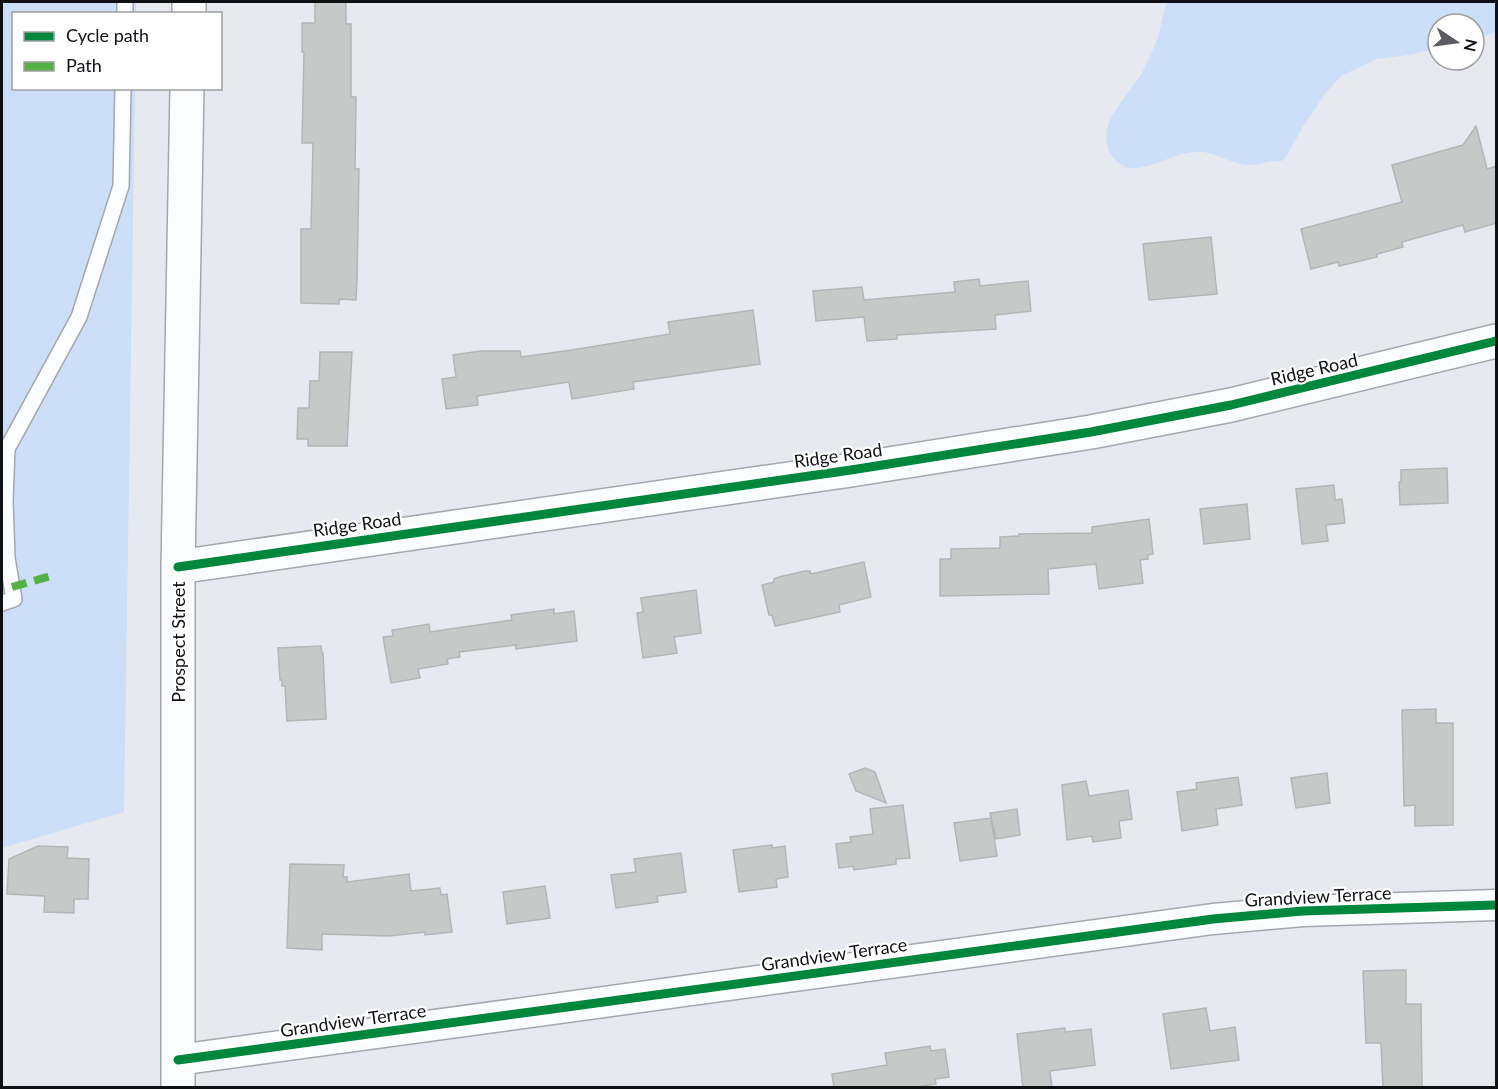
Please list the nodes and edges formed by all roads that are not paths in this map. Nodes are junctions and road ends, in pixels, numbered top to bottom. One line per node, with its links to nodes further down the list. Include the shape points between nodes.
1 (123, 90): 5 (lane, via 118,197 79,317 7,449 7,558 14,599)
2 (187, 90): 4 (street, Prospect Street)
3 (1497, 342): 4 (street, Ridge Road, via 1232,405 1091,432)
4 (178, 567): 7 (street, Prospect Street)
5 (2, 603)
6 (1497, 905): 7 (street, Grandview Terrace, via 1303,910 1213,919)
7 (178, 1074)

